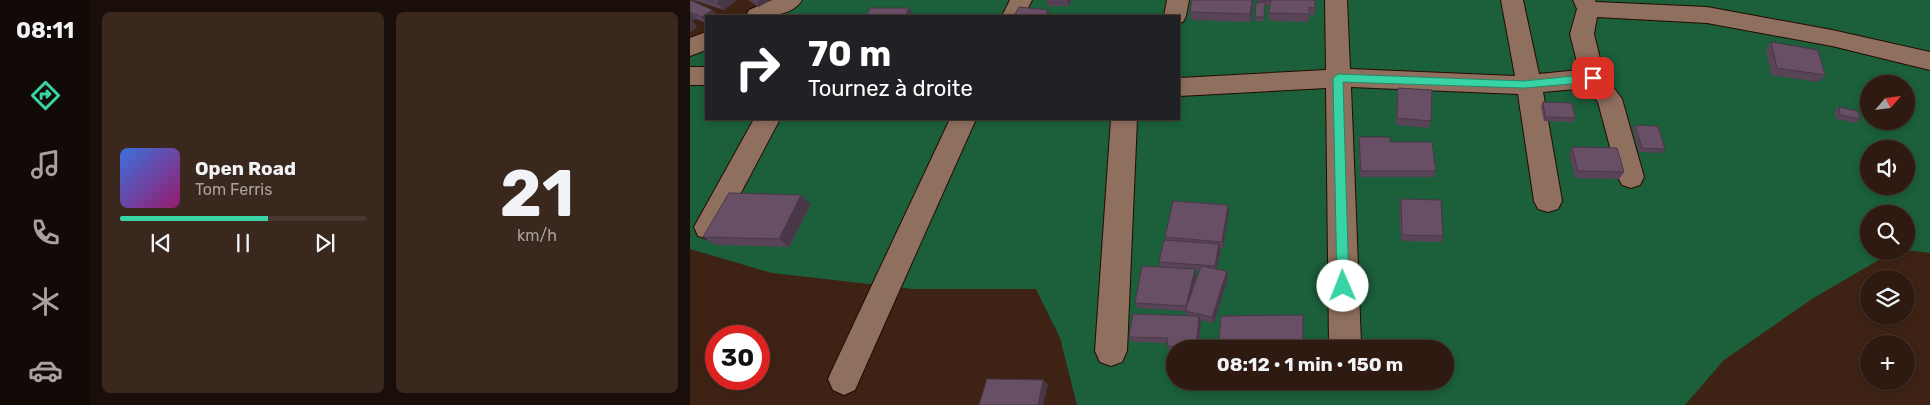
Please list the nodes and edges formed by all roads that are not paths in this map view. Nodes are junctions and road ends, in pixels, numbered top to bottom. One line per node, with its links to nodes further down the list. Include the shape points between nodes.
1 (791, 0): 8 (street)
2 (1021, 0): 9 (street)
3 (1178, 0): 10 (street)
4 (1336, 0): 16 (street)
5 (1512, 0): 18 (street)
6 (1586, 5): 7 (street); 17 (street, via 1582,34)
7 (1715, 9): 13 (street)
8 (759, 15)
9 (1014, 15)
10 (1174, 15)
11 (705, 40): 12 (street)
12 (690, 48)
13 (1930, 60)
14 (690, 76): 15 (street)
15 (705, 76)
16 (1338, 78): 18 (street); 19 (street); 26 (street)
17 (1593, 78): 18 (street); 23 (street, via 1610,99)
18 (1529, 84): 24 (street)
19 (1180, 88)
20 (767, 120): 25 (street)
21 (963, 120): 28 (street)
22 (1124, 120): 27 (street)
23 (1631, 177)
24 (1548, 202)
25 (708, 227)
26 (1345, 340)
27 (1111, 351)
28 (844, 379)

